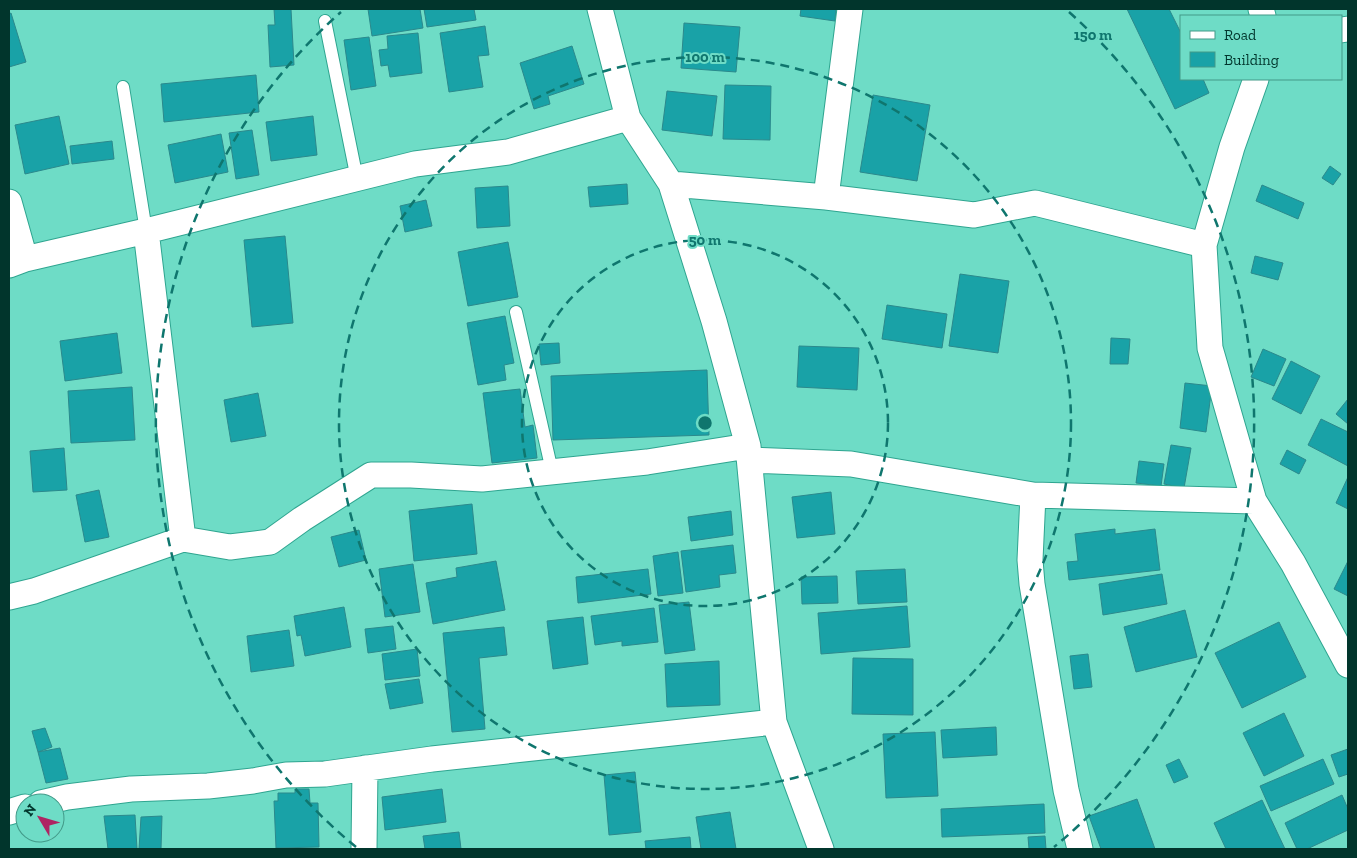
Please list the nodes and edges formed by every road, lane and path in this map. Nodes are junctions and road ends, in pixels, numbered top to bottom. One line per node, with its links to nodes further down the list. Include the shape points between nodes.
1 (600, 9): 6 (street)
2 (850, 9): 9 (street)
3 (325, 21): 7 (lane)
4 (1256, 80): 12 (street, via 1232,147)
5 (123, 88): 11 (lane)
6 (628, 118): 7 (street, via 508,152 415,164); 8 (street)
7 (357, 179): 11 (street)
8 (670, 184): 9 (street); 15 (street, via 714,321)
9 (826, 197): 12 (street, via 974,215 1035,203)
10 (9, 202): 13 (street)
11 (146, 231): 13 (street); 19 (street)
12 (1204, 245): 18 (street, via 1210,348)
13 (17, 262)
14 (516, 312): 16 (lane)
15 (749, 453): 16 (street); 17 (street, via 852,464); 22 (street)
16 (552, 471): 19 (street, via 482,479 371,475 270,542 230,546)
17 (1034, 495): 18 (street); 27 (street, via 1030,560 1032,584 1066,790)
18 (1254, 501): 21 (street, via 1293,563)
19 (183, 539): 20 (street, via 34,592)
20 (9, 597)
21 (1348, 665)
22 (774, 722): 23 (street); 26 (street)
23 (365, 768): 24 (street, via 208,786 131,789); 25 (street)
24 (65, 797)
25 (364, 849)
26 (820, 849)
27 (1080, 849)

